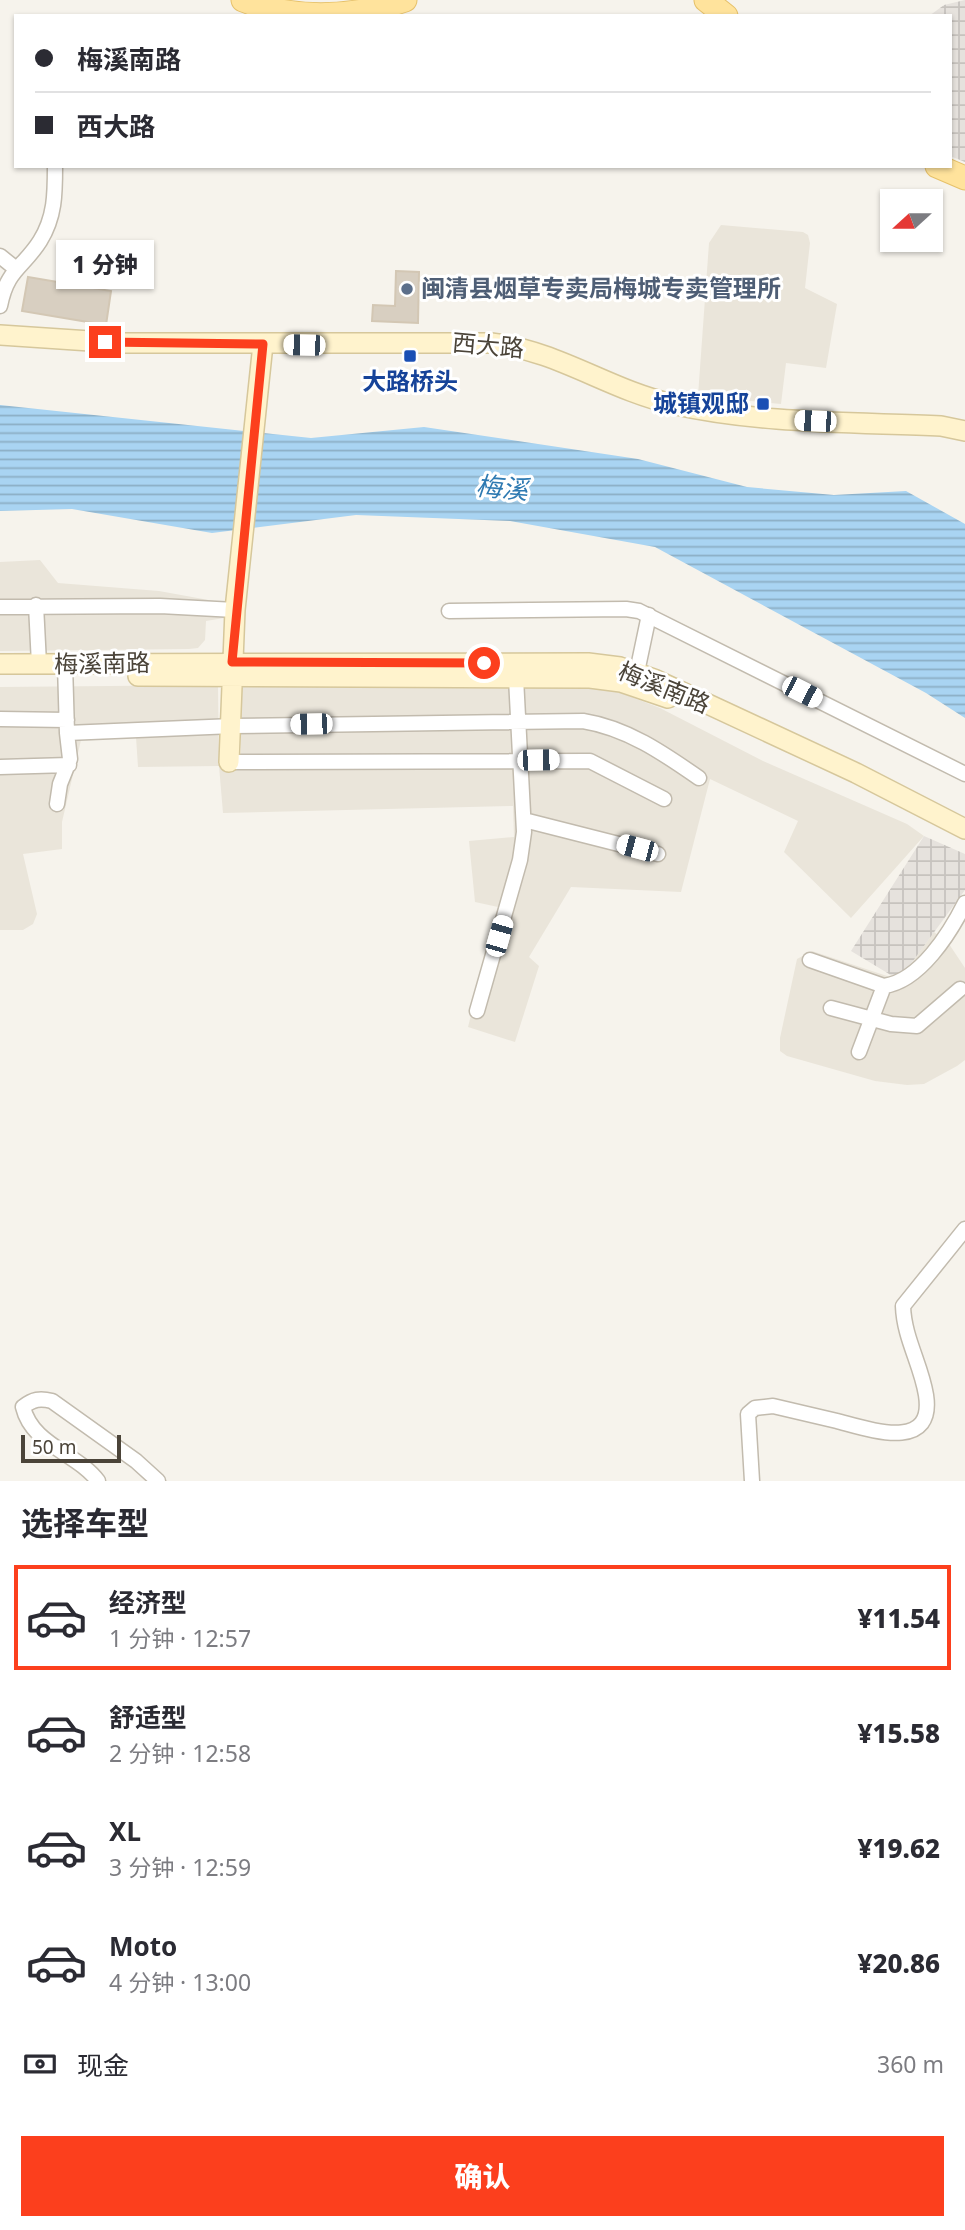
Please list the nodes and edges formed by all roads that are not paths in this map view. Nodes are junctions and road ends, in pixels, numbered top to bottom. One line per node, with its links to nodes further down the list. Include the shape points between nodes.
1 (243, 0): 4 (main road)
2 (405, 0): 5 (main road, via 367,12)
3 (706, 0): 6 (main road)
4 (307, 14)
5 (334, 14)
6 (724, 14)
7 (55, 168): 11 (street, via 50,221 39,243)
8 (941, 168): 9 (main road)
9 (965, 178)
10 (0, 256): 11 (street)
11 (15, 268): 12 (street)
12 (0, 306)
13 (0, 335): 14 (main road, 西大路, via 120,343)
14 (263, 344): 15 (main road, 西大路, via 508,345 552,356 638,394 689,407 790,420 942,426); 18 (main road)
15 (965, 431)
16 (36, 606): 17 (street); 18 (street); 22 (street)
17 (0, 607)
18 (235, 610): 23 (main road)
19 (449, 611): 20 (street, via 626,609)
20 (649, 615): 25 (street); 36 (street)
21 (0, 664): 22 (main road, 梅溪南路)
22 (39, 664): 24 (main road, 梅溪南路)
23 (232, 669): 24 (main road, 梅溪南路); 25 (main road, 梅溪南路, via 588,663); 27 (main road, 梅溪南路); 31 (main road)
24 (65, 671): 26 (main road, 梅溪南路); 30 (street)
25 (637, 672): 41 (main road, 梅溪南路)
26 (0, 677)
27 (516, 678): 29 (street); 42 (main road, 梅溪南路, via 601,679 657,694)
28 (0, 719): 30 (street)
29 (518, 720): 31 (street); 32 (street); 37 (street, via 583,721 610,727)
30 (67, 726): 31 (street); 34 (street)
31 (230, 726): 33 (main road)
32 (520, 760): 33 (street); 38 (street, via 590,761); 40 (street)
33 (229, 762)
34 (69, 765): 35 (street); 39 (street)
35 (0, 768)
36 (965, 774)
37 (699, 778)
38 (664, 799)
39 (57, 804)
40 (524, 820): 43 (street); 49 (street, via 520,860)
41 (965, 829)
42 (965, 840)
43 (658, 854)
44 (965, 903): 46 (street, via 951,928 914,971 902,981)
45 (810, 960): 46 (street)
46 (884, 986): 50 (street)
47 (960, 989): 50 (street, via 917,1026)
48 (831, 1008): 50 (street)
49 (477, 1011)
50 (872, 1019): 51 (street)
51 (859, 1052)
52 (965, 1229): 55 (street, via 903,1306 904,1330 926,1397 925,1418 919,1426 885,1433 774,1406 755,1408 748,1415)
53 (98, 1481): 54 (street, via 50,1444 27,1421 23,1407 41,1398 52,1401)
54 (158, 1481)
55 (752, 1481)

